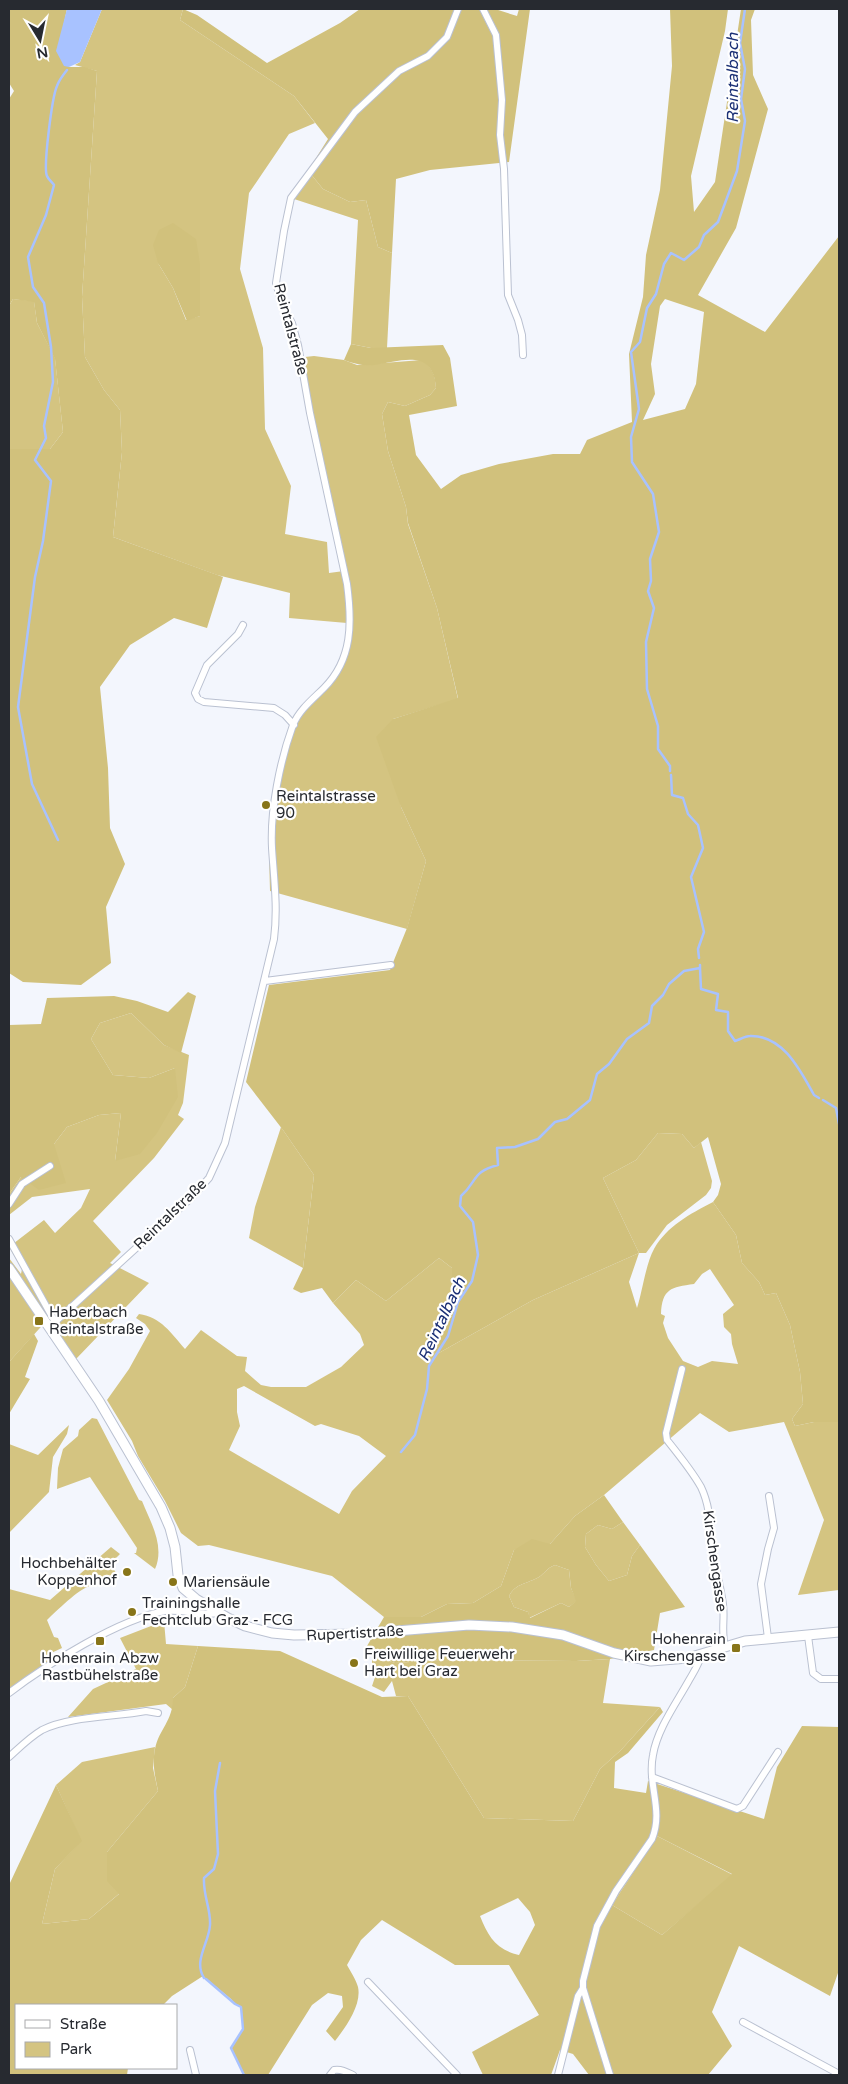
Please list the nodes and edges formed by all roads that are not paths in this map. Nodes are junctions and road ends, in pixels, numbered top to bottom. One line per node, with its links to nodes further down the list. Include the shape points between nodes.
1 (458, 9): 5 (street, Reintalstraße, via 447,37 428,56 399,71 356,112 291,198 276,283 298,345 348,584 351,613 343,661 326,686 299,713)
2 (483, 9): 3 (street, via 496,34 502,100 500,135 508,295 518,320)
3 (523, 355)
4 (242, 625): 5 (street, via 238,634 207,665 195,693 198,699 274,708)
5 (294, 725): 7 (street, Reintalstraße, via 273,813 277,915)
6 (391, 965): 7 (street)
7 (265, 981): 12 (street, Reintalstraße, via 225,1143 209,1178)
8 (50, 1166): 9 (street, via 22,1184)
9 (9, 1204)
10 (9, 1239): 12 (street)
11 (9, 1268): 13 (main road, Rupertistraße)
12 (55, 1322): 13 (street, Reintalstraße)
13 (51, 1331): 16 (main road, Rupertistraße, via 99,1401 161,1508 170,1528 183,1588)
14 (682, 1369): 20 (street, Kirschengasse, via 667,1440 700,1486 707,1502 724,1605 722,1627)
15 (769, 1496): 19 (street, via 774,1528 761,1584)
16 (218, 1613): 21 (main road, Rupertistraße, via 245,1626 281,1634 347,1635 491,1626 563,1635 614,1654 642,1660 676,1660); 23 (street, via 173,1610 122,1626 57,1661)
17 (839, 1632): 18 (main road, Rupertistraße)
18 (808, 1636): 19 (main road, Rupertistraße); 22 (street, via 812,1673 821,1679)
19 (768, 1638): 20 (main road, Rupertistraße)
20 (725, 1646): 21 (main road, Rupertistraße)
21 (702, 1654): 27 (street, via 654,1747)
22 (839, 1679)
23 (9, 1693)
24 (158, 1713): 26 (street, via 146,1711 54,1725 36,1734)
25 (778, 1752): 27 (street, via 743,1806 737,1809)
26 (9, 1758)
27 (652, 1777): 29 (street, via 657,1810 656,1830 597,1926)
28 (368, 1982): 36 (street)
29 (583, 1988): 37 (street, via 578,1996); 38 (street)
30 (743, 2022): 32 (street)
31 (190, 2050): 33 (street)
32 (839, 2074)
33 (196, 2075)
34 (330, 2075): 35 (street, via 337,2069)
35 (354, 2075)
36 (457, 2075)
37 (558, 2075)
38 (610, 2075)

